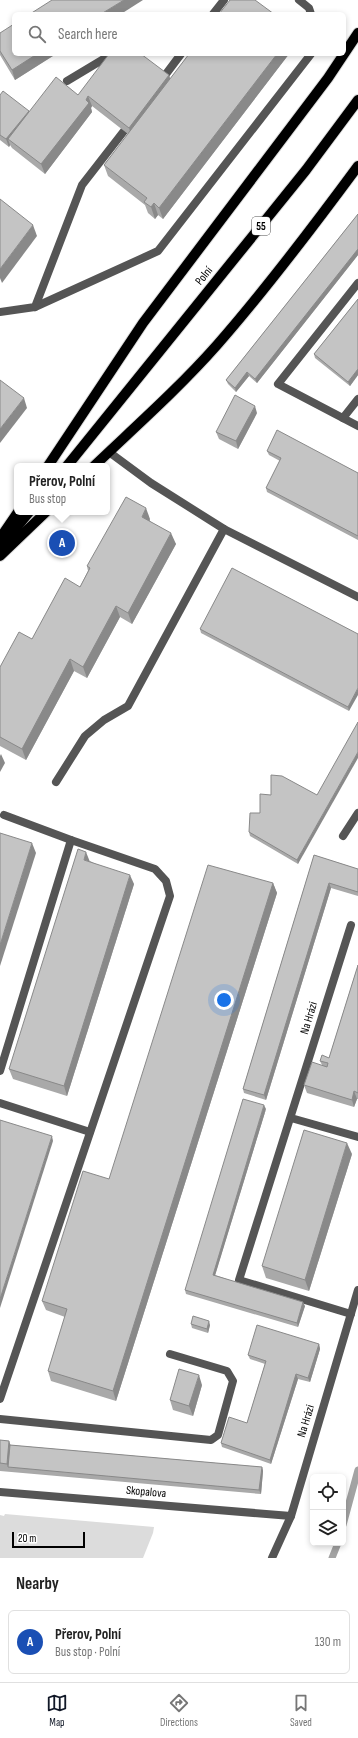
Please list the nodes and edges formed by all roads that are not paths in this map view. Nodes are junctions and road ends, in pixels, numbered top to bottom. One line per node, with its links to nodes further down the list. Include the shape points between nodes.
1 (224, 0): 3 (street)
2 (299, 0): 4 (street)
3 (215, 12)
4 (310, 12)
5 (358, 33): 6 (main road)
6 (346, 51)
7 (109, 56): 12 (street)
8 (180, 56): 11 (street)
9 (309, 56): 17 (street, via 158,251)
10 (343, 56): 23 (main road, via 143,323)
11 (163, 78)
12 (67, 81)
13 (358, 100): 24 (main road, Polní / 55, via 301,176)
14 (124, 131): 17 (street, via 82,185)
15 (358, 166): 22 (main road, via 217,345)
16 (358, 283): 20 (street, via 278,384)
17 (36, 307): 18 (street)
18 (0, 312)
19 (358, 399): 20 (street)
20 (343, 418): 21 (street)
21 (358, 426)
22 (109, 452): 25 (main road); 29 (street, via 151,483)
23 (50, 463)
24 (69, 463)
25 (97, 463)
26 (16, 515): 30 (main road)
27 (27, 515): 31 (main road)
28 (43, 515): 32 (main road)
29 (224, 529): 33 (street); 34 (street, via 128,706 104,720 85,736)
30 (0, 539)
31 (0, 548)
32 (0, 556)
33 (358, 597)
34 (56, 782)
35 (358, 813): 37 (street)
36 (4, 815): 38 (street)
37 (343, 836)
38 (71, 840): 40 (street); 43 (street, via 155,869 166,882 170,896)
39 (350, 925): 42 (street, Na Hrázi)
40 (0, 1071)
41 (0, 1103): 43 (street)
42 (291, 1118): 44 (street); 46 (street, Na Hrázi, via 239,1280)
43 (90, 1132): 48 (street)
44 (358, 1137)
45 (358, 1290): 46 (street, Na Hrázi)
46 (350, 1314): 51 (street, Na Hrázi)
47 (170, 1354): 49 (street, via 227,1371 230,1375 233,1381 215,1438 211,1440)
48 (0, 1399)
49 (0, 1419)
50 (0, 1492): 51 (street, Skopalova)
51 (290, 1516): 52 (street, Na Hrázi)
52 (272, 1558)

